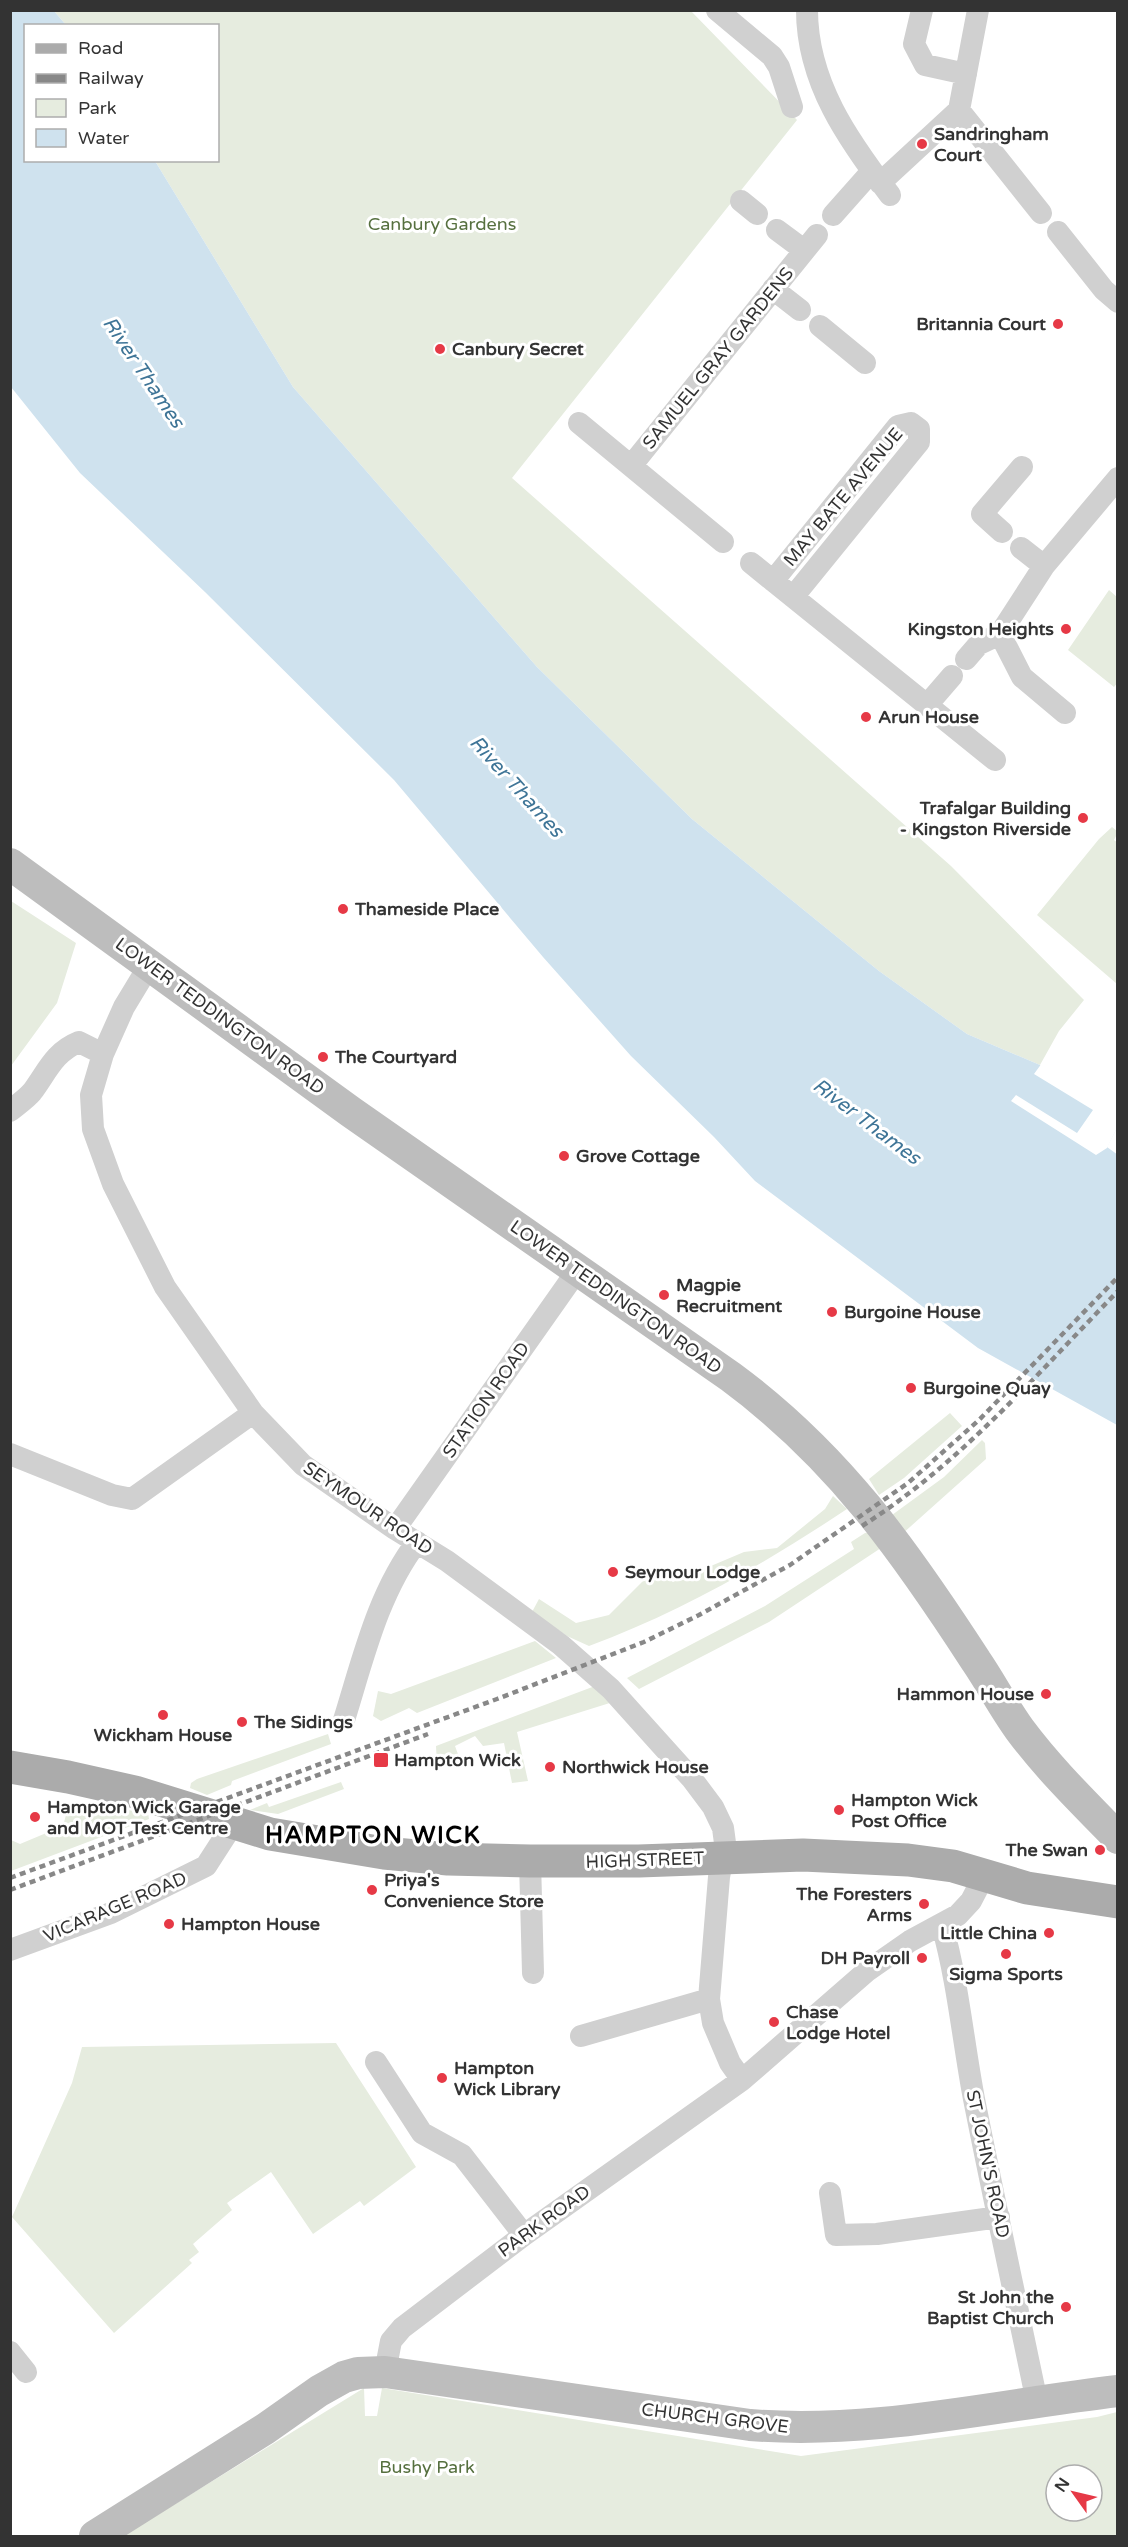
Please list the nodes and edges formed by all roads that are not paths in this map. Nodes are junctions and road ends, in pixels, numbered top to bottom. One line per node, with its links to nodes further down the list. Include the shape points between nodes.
1 (717, 10): 6 (street, via 772,56)
2 (807, 10): 8 (street, via 808,39 820,85)
3 (922, 10): 5 (street, via 915,44 925,65)
4 (978, 10): 5 (street)
5 (966, 74): 7 (street)
6 (792, 106)
7 (959, 110): 8 (street); 9 (street)
8 (881, 183): 10 (street)
9 (1041, 213)
10 (832, 215)
11 (777, 230): 13 (street, SAMUEL GRAY GARDENS, via 810,243)
12 (1058, 232): 14 (street)
13 (773, 289): 15 (street); 19 (street, SAMUEL GRAY GARDENS)
14 (1113, 291)
15 (800, 310)
16 (820, 326): 17 (street)
17 (865, 363)
18 (579, 423): 19 (street, SAMUEL GRAY GARDENS)
19 (631, 466): 23 (street, SAMUEL GRAY GARDENS)
20 (1022, 466): 22 (street, via 982,514)
21 (1116, 483): 26 (street)
22 (1002, 532)
23 (723, 542)
24 (1020, 548): 26 (street)
25 (751, 563): 27 (street, MAY BATE AVENUE)
26 (1044, 566): 29 (street)
27 (773, 581): 28 (street, MAY BATE AVENUE); 28 (street, MAY BATE AVENUE, via 898,426 911,423 919,429 919,442)
28 (793, 597): 32 (street, MAY BATE AVENUE)
29 (1000, 634): 30 (street, via 979,644); 33 (street, via 1022,677)
30 (966, 659)
31 (952, 676): 32 (street)
32 (927, 705): 34 (street, MAY BATE AVENUE)
33 (1065, 713)
34 (995, 760)
35 (10, 864): 36 (street, LOWER TEDDINGTON ROAD)
36 (150, 964): 37 (street, SEYMOUR ROAD, via 124,1007); 39 (street, LOWER TEDDINGTON ROAD)
37 (103, 1054): 38 (street, via 79,1042 66,1047 51,1062 31,1094); 40 (street, SEYMOUR ROAD, via 92,1095 93,1129 113,1184 165,1287)
38 (10, 1111)
39 (577, 1271): 42 (street, STATION ROAD); 47 (street, LOWER TEDDINGTON ROAD, via 735,1380 788,1422 846,1480 905,1555 1021,1731)
40 (253, 1413): 41 (street, via 132,1499 112,1495); 42 (street, SEYMOUR ROAD, via 303,1465)
41 (10, 1454)
42 (395, 1529): 43 (street, SEYMOUR ROAD)
43 (417, 1542): 44 (street, via 386,1591); 48 (street, SEYMOUR ROAD, via 553,1640 611,1689 713,1807 723,1828)
44 (344, 1720)
45 (10, 1767): 46 (main road, HIGH STREET, via 101,1784)
46 (230, 1823): 49 (main road, HIGH STREET, via 295,1839 384,1853); 53 (street, VICARAGE ROAD, via 206,1866 111,1912)
47 (1118, 1838)
48 (724, 1857): 49 (main road, HIGH STREET); 50 (main road, HIGH STREET, via 804,1855 908,1860 952,1866); 55 (street, SEYMOUR ROAD)
49 (530, 1861): 54 (street)
50 (984, 1876): 51 (main road, HIGH STREET, via 1040,1891); 52 (street, PARK ROAD, via 965,1909)
51 (1118, 1902)
52 (942, 1925): 58 (street, PARK ROAD, via 910,1941 867,1971); 60 (street, ST JOHN'S ROAD, via 957,1985 964,2046)
53 (10, 1950)
54 (533, 1973)
55 (710, 1998): 56 (street); 58 (street, SEYMOUR ROAD, via 713,2023)
56 (581, 2036)
57 (376, 2062): 61 (street, via 422,2133 462,2155)
58 (742, 2080): 61 (street, PARK ROAD)
59 (830, 2193): 60 (street, via 836,2235 888,2233)
60 (999, 2217): 66 (street, ST JOHN'S ROAD)
61 (524, 2235): 64 (street, PARK ROAD, via 402,2328 391,2341)
62 (10, 2352): 63 (street)
63 (26, 2372)
64 (385, 2372): 66 (street, CHURCH GROVE, via 792,2429 838,2427); 67 (street, via 351,2375 319,2391)
65 (1118, 2391): 66 (street, CHURCH GROVE)
66 (1037, 2402)
67 (95, 2536)

